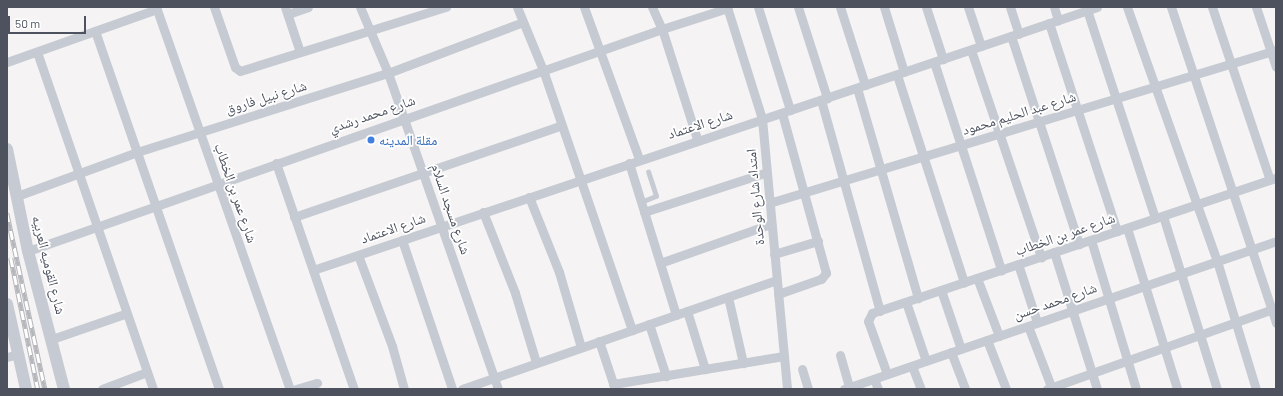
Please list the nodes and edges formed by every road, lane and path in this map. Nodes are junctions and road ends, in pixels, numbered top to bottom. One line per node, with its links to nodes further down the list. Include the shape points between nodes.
1 (214, 7): 35 (street, via 238,70)
2 (308, 7): 23 (street)
3 (360, 7): 27 (street, شارع مسجد السلام)
4 (446, 7): 27 (street)
5 (517, 7): 24 (street)
6 (584, 7): 31 (street)
7 (652, 7): 26 (street)
8 (758, 7): 49 (street)
9 (798, 7): 47 (street)
10 (840, 7): 45 (street)
11 (884, 7): 42 (street)
12 (926, 7): 36 (street)
13 (968, 7): 30 (street)
14 (1010, 7): 29 (street)
15 (1054, 7): 25 (street)
16 (1127, 7): 44 (street)
17 (1172, 7): 43 (street)
18 (1212, 7): 38 (street)
19 (1256, 7): 33 (street)
20 (156, 8): 28 (street); 54 (street, شارع عمر بن الخطاب)
21 (727, 8): 26 (street, شارع محمد رشدي); 51 (street, امتداد شارع الوحدة)
22 (1094, 8): 25 (street, شارع الاعتماد); 46 (street)
23 (286, 10): 35 (street)
24 (524, 22): 40 (street); 41 (street, شارع نبيل فاروق)
25 (1053, 22): 29 (street, شارع الاعتماد); 48 (street)
26 (662, 29): 31 (street, شارع محمد رشدي); 56 (street)
27 (370, 30): 35 (street); 41 (street, شارع مسجد السلام)
28 (95, 31): 34 (street); 59 (street)
29 (1015, 35): 30 (street, شارع الاعتماد); 52 (street)
30 (980, 46): 32 (street, شارع الاعتماد)
31 (601, 50): 40 (street, شارع محمد رشدي); 61 (street)
32 (971, 50): 36 (street, شارع الاعتماد); 55 (street)
33 (1273, 51): 38 (street, شارع عبد الحليم محمود); 39 (street)
34 (37, 52): 37 (street); 68 (street)
35 (300, 52)
36 (939, 61): 42 (street, شارع الاعتماد); 57 (street)
37 (7, 62)
38 (1231, 64): 43 (street, شارع عبد الحليم محمود); 70 (street)
39 (1276, 67)
40 (543, 70): 50 (street, شارع محمد رشدي); 53 (street)
41 (388, 73): 50 (street, شارع مسجد السلام); 54 (street, شارع نبيل فاروق)
42 (900, 74): 45 (street, شارع الاعتماد); 60 (street)
43 (1193, 75): 44 (street, شارع عبد الحليم محمود); 74 (street)
44 (1155, 86): 46 (street, شارع عبد الحليم محمود); 80 (street)
45 (861, 87): 47 (street, شارع الاعتماد); 64 (street)
46 (1116, 98): 48 (street, شارع عبد الحليم محمود); 84 (street)
47 (824, 99): 49 (street, شارع الاعتماد); 71 (street)
48 (1077, 110): 52 (street, شارع عبد الحليم محمود); 89 (street)
49 (786, 112): 51 (street, شارع الاعتماد); 73 (street)
50 (404, 118): 62 (street, شارع محمد رشدي); 65 (street, شارع مسجد السلام)
51 (762, 119): 56 (street, شارع الاعتماد); 67 (street, امتداد شارع الوحدة)
52 (1039, 122): 55 (street, شارع عبد الحليم محمود); 94 (street)
53 (562, 124): 65 (street); 69 (street)
54 (200, 132): 59 (street, شارع نبيل فاروق); 72 (street, شارع عمر بن الخطاب)
55 (999, 134): 57 (street, شارع عبد الحليم محمود); 100 (street)
56 (697, 139): 61 (street, شارع الاعتماد)
57 (961, 145): 60 (street, شارع عبد الحليم محمود); 105 (street)
58 (7, 149): 75 (street, شارع القوميه العربيه)
59 (137, 152): 68 (street, شارع نبيل فاروق); 79 (street)
60 (923, 157): 64 (street, شارع عبد الحليم محمود); 109 (street)
61 (639, 159): 63 (street, شارع الاعتماد)
62 (276, 163): 72 (street, شارع محمد رشدي); 83 (street)
63 (629, 163): 69 (street, شارع الاعتماد); 77 (street)
64 (881, 169): 71 (street, شارع عبد الحليم محمود); 114 (street)
65 (423, 172): 83 (street); 86 (street, شارع مسجد السلام)
66 (648, 172): 77 (lane, via 656,196)
67 (767, 172): 78 (street, امتداد شارع الوحدة); 82 (street)
68 (79, 173): 75 (street, شارع نبيل فاروق); 87 (street)
69 (581, 179): 76 (street, شارع الاعتماد); 129 (street)
70 (1274, 179): 74 (street, شارع عمر بن الخطاب)
71 (844, 180): 73 (street, شارع عبد الحليم محمود); 121 (street)
72 (218, 183): 79 (street, شارع محمد رشدي); 164 (street, شارع عمر بن الخطاب)
73 (804, 193): 78 (street, شارع عبد الحليم محمود); 92 (street)
74 (1231, 193): 80 (street, شارع عمر بن الخطاب); 95 (street)
75 (17, 196): 96 (street, شارع القوميه العربيه)
76 (529, 197): 81 (street, شارع الاعتماد); 135 (street, via 559,272)
77 (641, 202): 82 (street)
78 (769, 203): 85 (street, امتداد شارع الوحدة)
79 (155, 204): 87 (street, شارع محمد رشدي); 163 (street)
80 (1197, 204): 84 (street, شارع عمر بن الخطاب); 101 (street)
81 (483, 212): 86 (street, شارع الاعتماد); 144 (street, via 515,293)
82 (644, 212): 102 (street)
83 (294, 217): 104 (street)
84 (1159, 217): 88 (street, شارع عمر بن الخطاب); 106 (street)
85 (771, 224): 98 (street, امتداد شارع الوحدة); 102 (street)
86 (442, 226): 90 (street, شارع الاعتماد); 153 (street, شارع مسجد السلام)
87 (97, 227): 96 (street, شارع محمد رشدي); 122 (street)
88 (1127, 228): 89 (street, شارع عمر بن الخطاب); 110 (street)
89 (1116, 231): 91 (street, شارع عمر بن الخطاب)
90 (402, 240): 99 (street, شارع الاعتماد); 168 (street)
91 (1091, 240): 94 (street, شارع عمر بن الخطاب); 115 (street)
92 (818, 241): 98 (street); 112 (street, via 826,276)
93 (1276, 241): 95 (street, شارع محمد حسن)
94 (1079, 244): 97 (street, شارع عمر بن الخطاب)
95 (1252, 249): 101 (street, شارع محمد حسن); 118 (street)
96 (28, 251): 132 (street, شارع القوميه العربيه)
97 (1054, 252): 100 (street, شارع عمر بن الخطاب); 119 (street)
98 (774, 254): 108 (street, امتداد شارع الوحدة)
99 (358, 255): 104 (street, شارع الاعتماد); 167 (street, via 392,346)
100 (1041, 257): 103 (street, شارع عمر بن الخطاب)
101 (1217, 261): 106 (street, شارع محمد حسن); 124 (street)
102 (660, 263): 123 (street)
103 (1018, 264): 105 (street, شارع عمر بن الخطاب); 127 (street)
104 (313, 270): 166 (street)
105 (1001, 270): 107 (street, شارع عمر بن الخطاب)
106 (1181, 273): 110 (street, شارع محمد حسن); 130 (street)
107 (977, 278): 109 (street, شارع عمر بن الخطاب); 131 (street)
108 (776, 280): 112 (street, امتداد شارع الوحدة); 113 (street)
109 (964, 282): 111 (street, شارع عمر بن الخطاب)
110 (1145, 285): 115 (street, شارع محمد حسن); 136 (street)
111 (942, 290): 114 (street, شارع عمر بن الخطاب); 137 (street)
112 (778, 294): 141 (street, امتداد شارع الوحدة)
113 (728, 297): 120 (street); 145 (street)
114 (918, 298): 116 (street, شارع عمر بن الخطاب)
115 (1108, 298): 119 (street, شارع محمد حسن); 142 (street)
116 (906, 302): 121 (street, شارع عمر بن الخطاب); 143 (street)
117 (7, 304): 128 (street)
118 (1274, 308): 124 (street); 125 (street)
119 (1072, 310): 127 (street, شارع محمد حسن); 150 (street)
120 (687, 311): 123 (street); 147 (street)
121 (880, 311): 151 (street, شارع عمر بن الخطاب, via 872,313 868,321)
122 (127, 313): 132 (street); 149 (street)
123 (676, 315): 126 (street)
124 (1236, 321): 130 (street); 181 (street)
125 (1276, 323)
126 (649, 324): 129 (street); 152 (street)
127 (1033, 324): 131 (street, شارع محمد حسن); 159 (street)
128 (10, 330): 140 (street)
129 (632, 330): 134 (street)
130 (1199, 334): 136 (street); 180 (street)
131 (999, 336): 133 (street, شارع محمد حسن)
132 (52, 339): 160 (street, شارع القوميه العربيه)
133 (988, 340): 137 (street, شارع محمد حسن); 176 (street)
134 (599, 341): 135 (street); 156 (street)
135 (581, 347): 144 (street)
136 (1163, 347): 142 (street); 179 (street)
137 (961, 349): 138 (street, شارع محمد حسن)
138 (951, 352): 143 (street, شارع محمد حسن); 175 (street)
139 (840, 355): 158 (street)
140 (12, 356): 157 (street)
141 (784, 356): 145 (street); 171 (street, امتداد شارع الوحدة)
142 (1126, 360): 150 (street); 178 (street)
143 (926, 361): 146 (street, شارع محمد حسن)
144 (536, 362): 153 (street)
145 (744, 363): 147 (street)
146 (912, 366): 151 (street, شارع محمد حسن); 174 (street)
147 (705, 369): 152 (street)
148 (802, 369): 172 (street)
149 (147, 372): 161 (street); 162 (street)
150 (1092, 373): 159 (street); 177 (street)
151 (887, 374): 154 (street, شارع محمد حسن)
152 (666, 376): 156 (street)
153 (495, 377): 169 (street); 170 (street, شارع مسجد السلام)
154 (874, 379): 158 (street, شارع محمد حسن); 173 (street)
155 (317, 383): 165 (street)
156 (614, 387)
157 (24, 388)
158 (846, 388)
159 (1050, 388)
160 (64, 389)
161 (102, 389)
162 (153, 389)
163 (219, 389)
164 (290, 389)
165 (296, 389)
166 (354, 389)
167 (404, 389)
168 (452, 389)
169 (462, 389)
170 (498, 389)
171 (787, 389)
172 (808, 389)
173 (878, 389)
174 (921, 389)
175 (965, 389)
176 (1006, 389)
177 (1097, 389)
178 (1136, 389)
179 (1177, 389)
180 (1217, 389)
181 (1256, 389)

